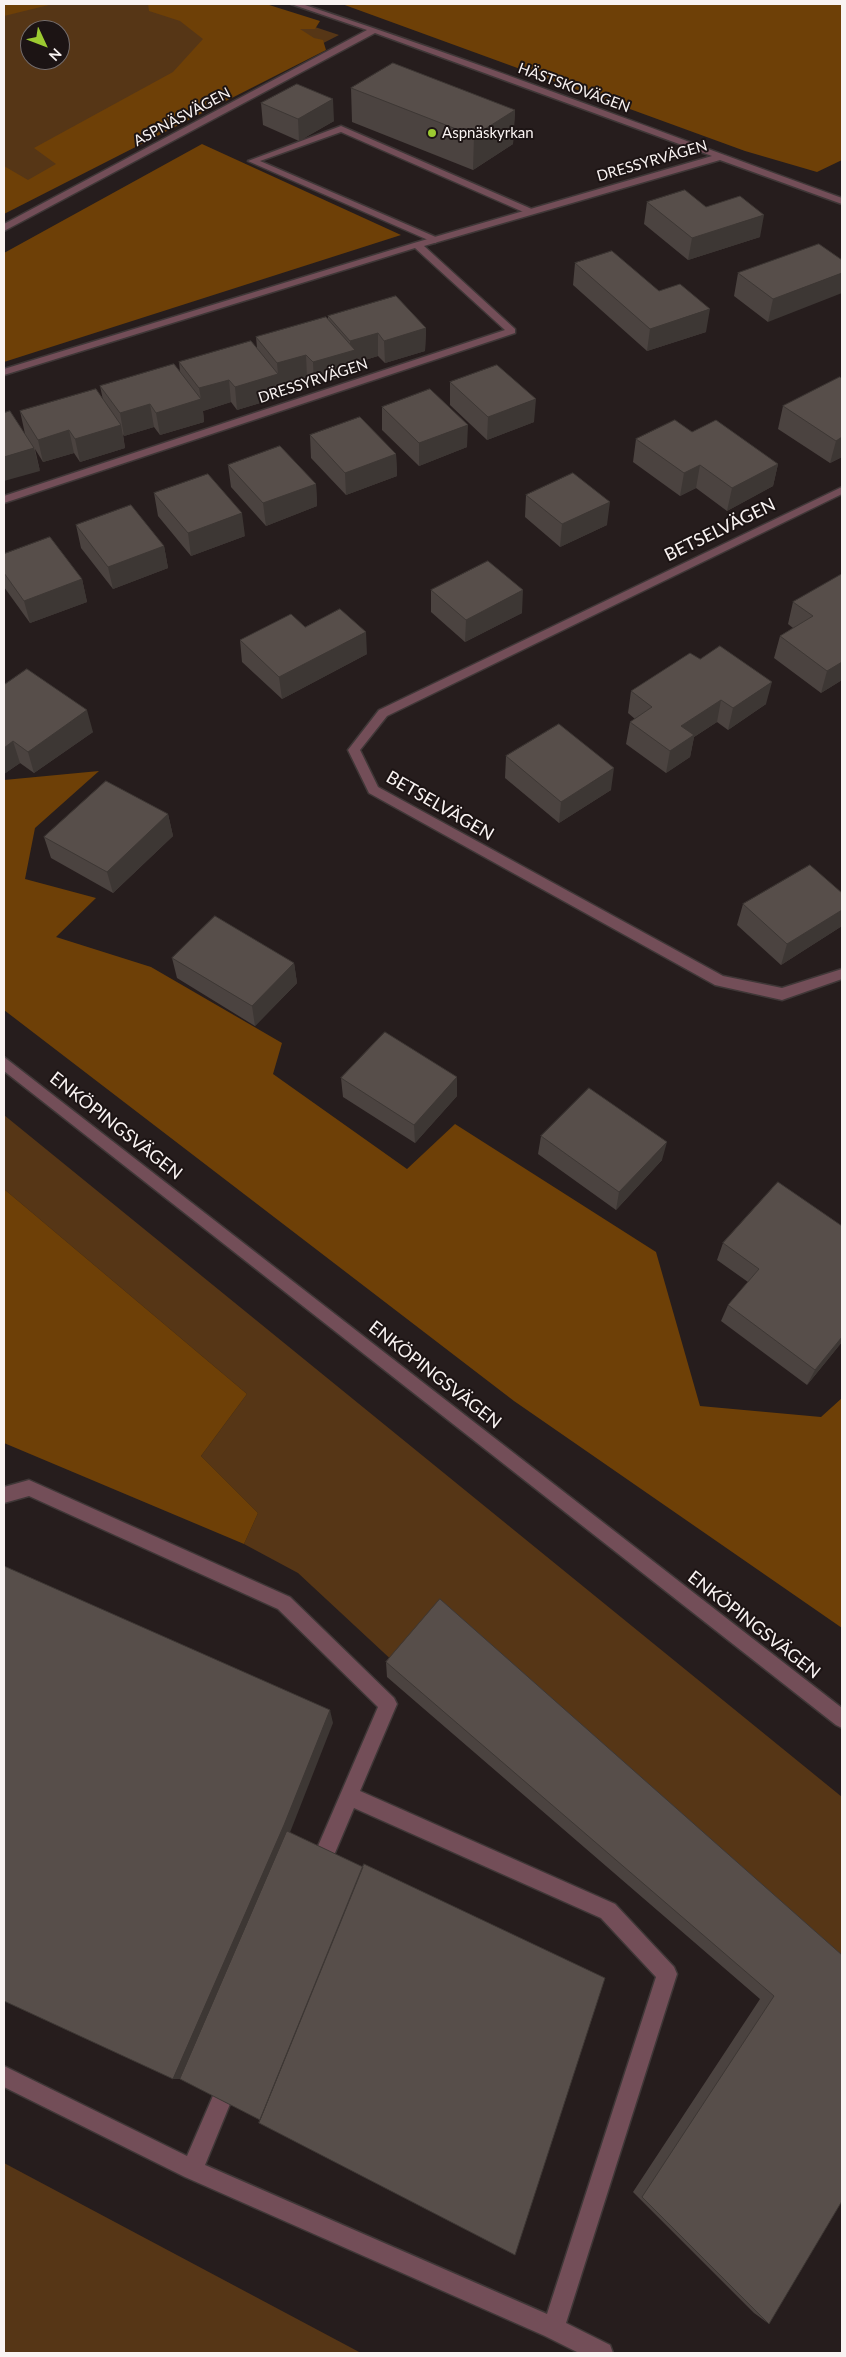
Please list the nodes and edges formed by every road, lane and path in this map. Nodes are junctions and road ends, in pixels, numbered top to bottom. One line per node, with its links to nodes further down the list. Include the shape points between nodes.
1 (295, 4): 2 (street, HÄSTSKOVÄGEN)
2 (374, 30): 3 (street, HÄSTSKOVÄGEN); 6 (street, ASPNÄSVÄGEN)
3 (723, 156): 4 (street, HÄSTSKOVÄGEN); 5 (street, DRESSYRVÄGEN)
4 (842, 201)
5 (531, 212): 7 (street, DRESSYRVÄGEN); 7 (street, via 341,129 252,160)
6 (4, 228)
7 (435, 240): 8 (street, DRESSYRVÄGEN)
8 (417, 246): 9 (street, DRESSYRVÄGEN); 11 (street, DRESSYRVÄGEN, via 512,331)
9 (4, 372)
10 (842, 490): 12 (street, BETSELVÄGEN, via 383,713 354,750 373,790 720,981 782,994)
11 (4, 500)
12 (842, 974)
13 (4, 1063): 15 (street, ENKÖPINGSVÄGEN)
14 (4, 1495): 16 (street, via 30,1488 284,1603 388,1704)
15 (842, 1719)
16 (349, 1796): 17 (street); 21 (street, via 608,1911 667,1974)
17 (311, 1887)
18 (238, 2061): 20 (street)
19 (4, 2076): 20 (street)
20 (192, 2170): 21 (street)
21 (553, 2328): 22 (street)
22 (602, 2353)

